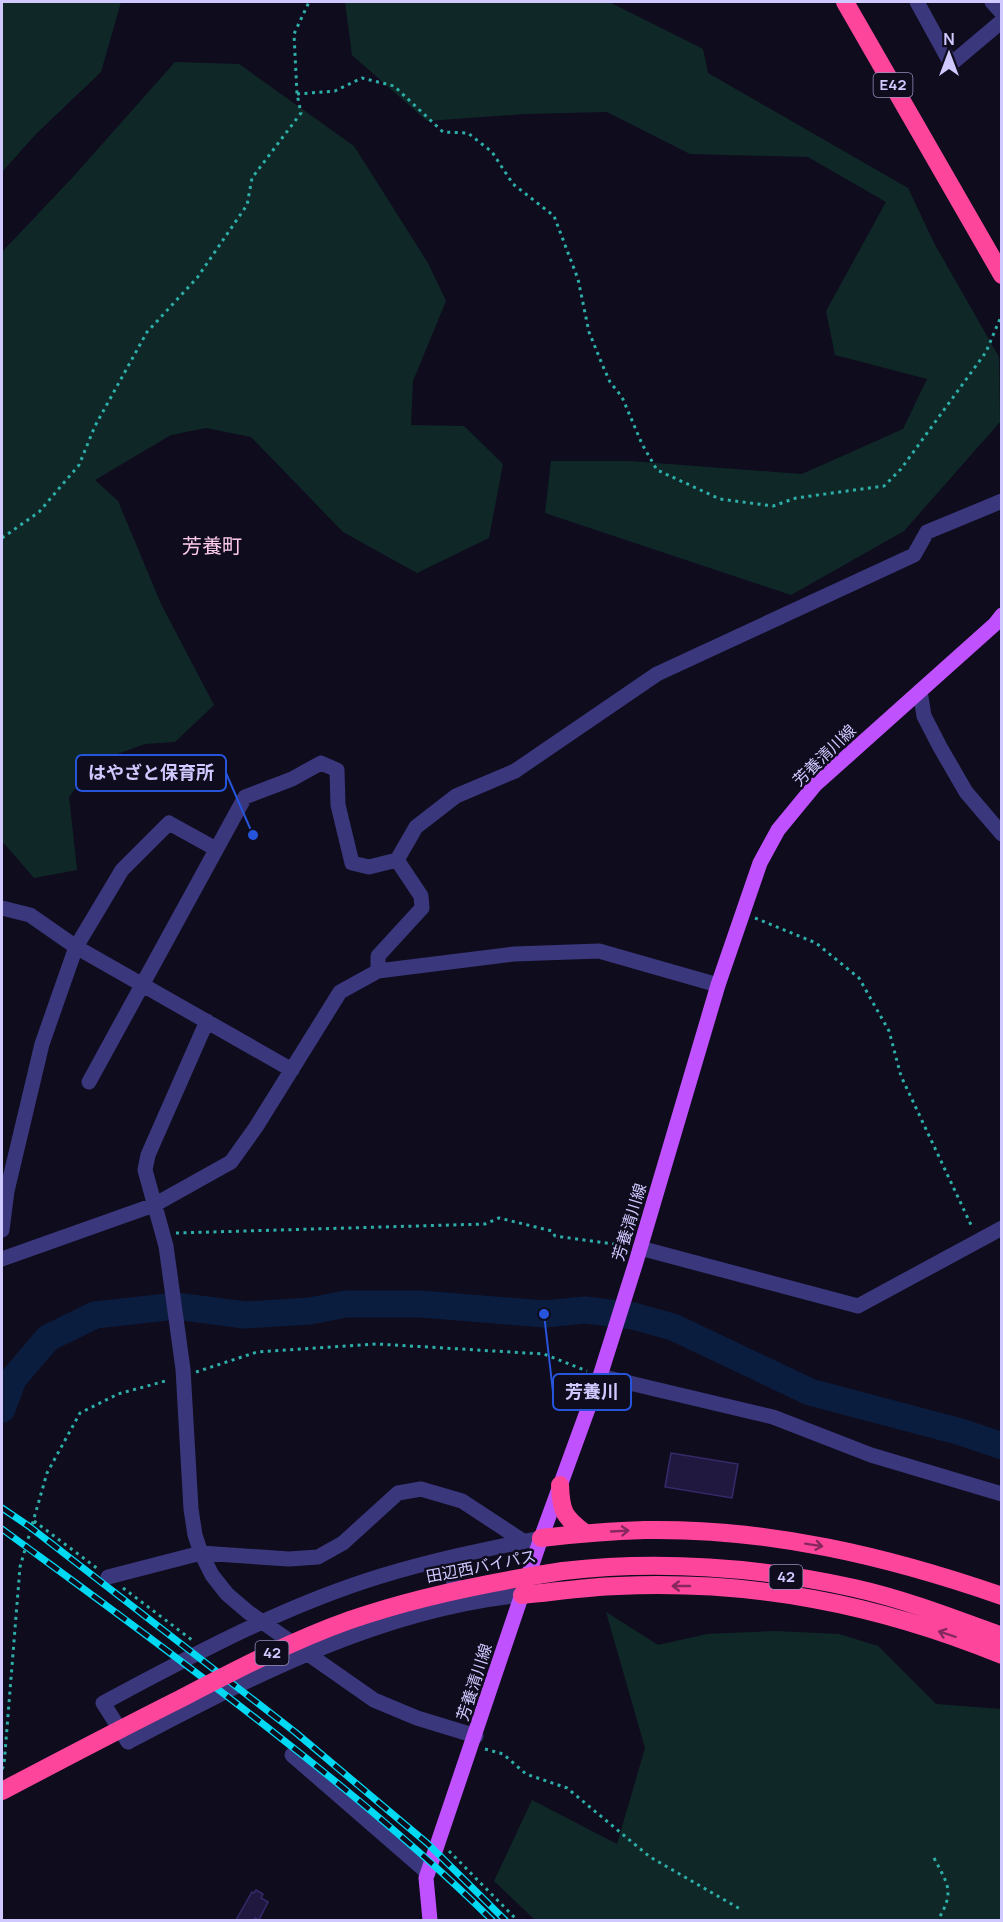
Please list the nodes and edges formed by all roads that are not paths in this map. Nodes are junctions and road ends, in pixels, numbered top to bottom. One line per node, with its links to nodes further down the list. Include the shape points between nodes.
1 (845, 2): 7 (highway, E42)
2 (859, 2): 7 (highway, E42)
3 (918, 2): 6 (street, via 951,64)
4 (992, 2): 5 (street)
5 (1002, 13)
6 (1002, 21)
7 (941, 168): 8 (highway, E42)
8 (1002, 275)
9 (1002, 501): 14 (street, via 927,532 914,555 657,674 515,771 456,796 416,827)
10 (1002, 615): 11 (main road, 芳養清川線)
11 (920, 691): 12 (street, via 924,716 940,747 966,792); 19 (main road, 芳養清川線, via 815,785 778,830 760,863)
12 (1002, 834)
13 (216, 849): 14 (street, via 245,797 321,763 337,770 338,805 352,863 369,867); 16 (street, via 169,823 122,870); 18 (street)
14 (397, 860): 17 (street, via 421,896 422,908 378,956)
15 (2, 908): 16 (street, via 30,915)
16 (76, 947): 18 (street); 25 (street, via 42,1044 7,1191)
17 (378, 971): 19 (street, via 514,954 599,951); 21 (street, via 340,993)
18 (141, 984): 20 (street); 22 (street)
19 (718, 986): 26 (main road, 芳養清川線)
20 (207, 1021): 21 (street); 23 (street, via 148,1155 145,1170)
21 (292, 1070): 23 (street, via 231,1162)
22 (89, 1082)
23 (154, 1205): 27 (street); 33 (street, via 164,1240 184,1373 191,1509)
24 (1002, 1228): 26 (street, via 858,1306)
25 (2, 1230)
26 (638, 1255): 28 (main road, 芳養清川線)
27 (2, 1259)
28 (602, 1371): 29 (main road, 芳養清川線); 30 (street, via 773,1418 871,1455)
29 (560, 1485): 31 (highway, via 565,1516); 32 (main road, 芳養清川線)
30 (1002, 1494)
31 (585, 1533): 32 (highway); 37 (highway, one-way to 37, via 699,1532 800,1542 904,1564)
32 (532, 1539): 33 (street, via 462,1501 421,1488 398,1492 343,1543 318,1557); 34 (street); 36 (main road, 芳養清川線)
33 (201, 1553): 35 (street); 39 (street, via 228,1594)
34 (447, 1558): 38 (street, via 454,1583); 39 (street, via 381,1576)
35 (108, 1576)
36 (522, 1595): 38 (street); 42 (highway, one-way to 36, via 896,1617 841,1603 740,1588 617,1586); 43 (main road, 芳養清川線)
37 (1002, 1596)
38 (451, 1607): 41 (street, via 386,1624)
39 (261, 1621): 41 (street); 41 (street, via 103,1703 128,1742)
40 (1002, 1636): 45 (highway, 田辺西バイパス / 42, bridge, via 863,1590 746,1570 642,1566 563,1570 433,1595 321,1631 258,1659)
41 (306, 1654): 43 (street, via 374,1700)
42 (1002, 1655)
43 (474, 1741): 46 (main road, 芳養清川線)
44 (292, 1755): 46 (street)
45 (2, 1791)
46 (428, 1874): 47 (main road, 芳養清川線)
47 (430, 1920)

